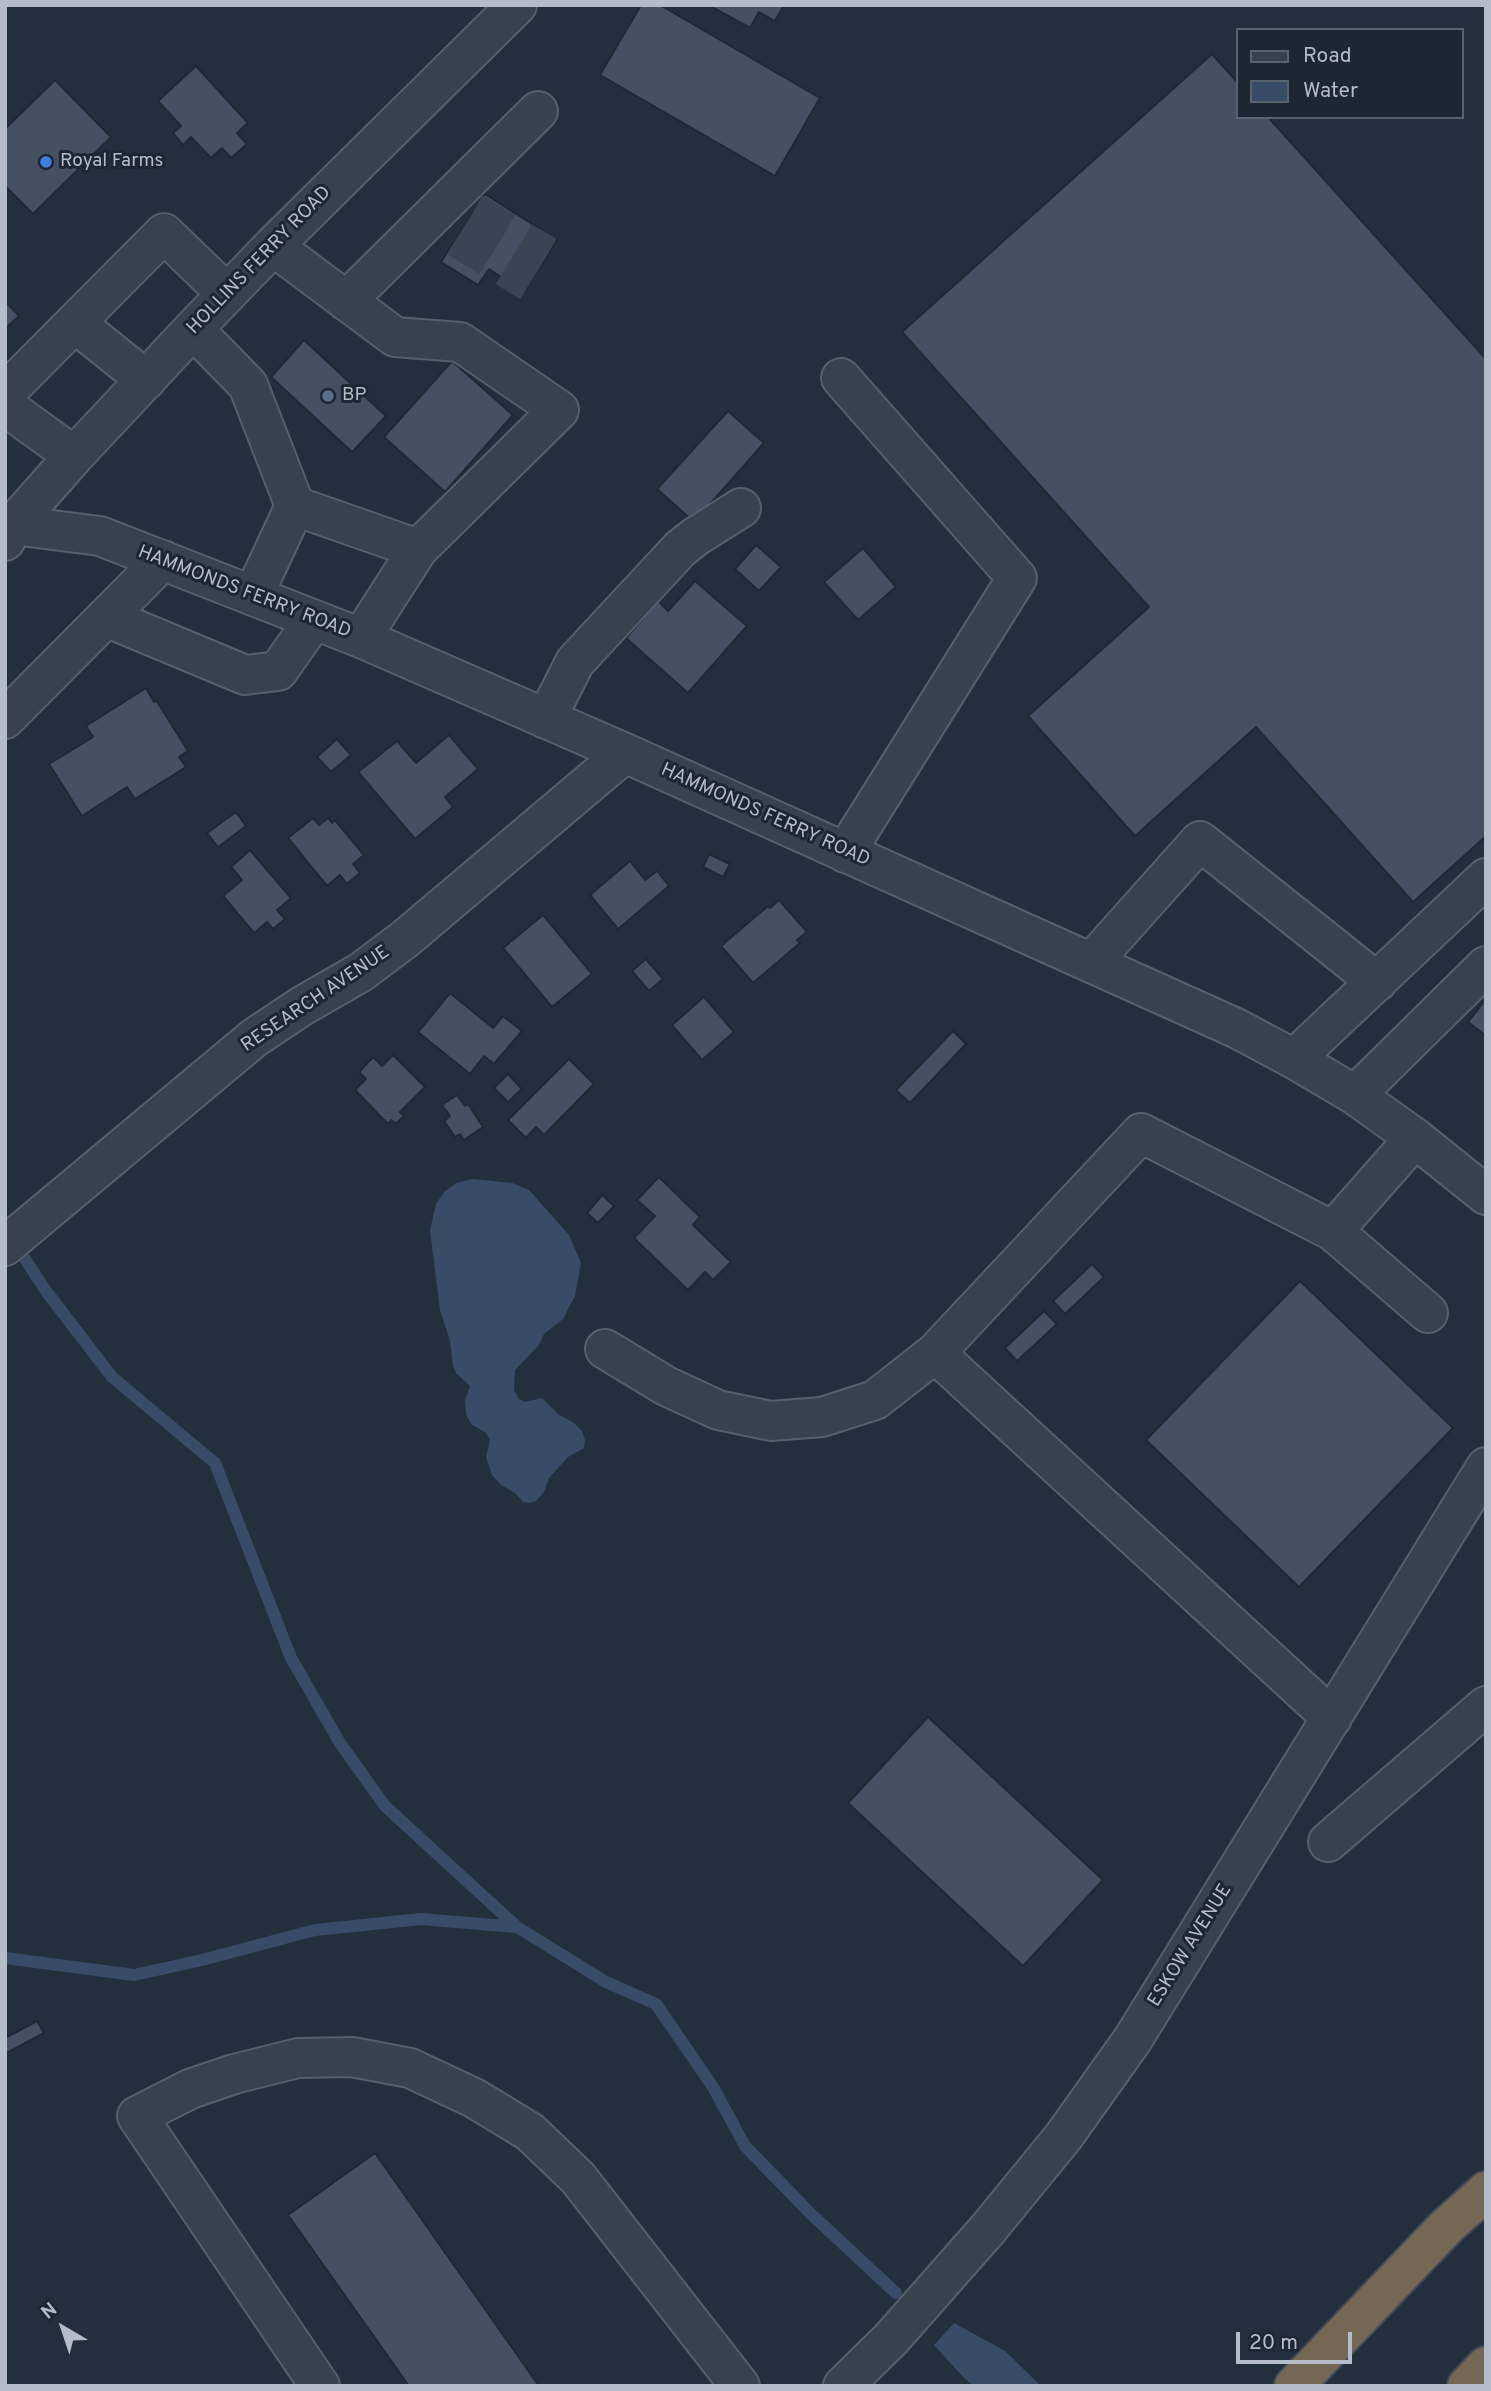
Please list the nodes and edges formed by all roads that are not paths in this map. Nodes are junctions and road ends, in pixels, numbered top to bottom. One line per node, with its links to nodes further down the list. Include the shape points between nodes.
1 (517, 5): 3 (street, HOLLINS FERRY ROAD)
2 (538, 111): 5 (street, via 452,217)
3 (273, 246): 4 (street, HOLLINS FERRY ROAD); 5 (street)
4 (227, 294): 6 (street, via 164,233); 7 (street, HOLLINS FERRY ROAD)
5 (346, 301): 16 (street, via 395,337 460,342 559,410)
6 (75, 323): 9 (street); 10 (street)
7 (192, 329): 9 (street, HOLLINS FERRY ROAD); 13 (street, via 248,385)
8 (841, 378): 25 (street, via 1017,578)
9 (146, 380): 12 (street, HOLLINS FERRY ROAD)
10 (5, 393)
11 (5, 406): 12 (street)
12 (74, 456): 15 (street, HOLLINS FERRY ROAD)
13 (295, 506): 16 (street); 18 (street)
14 (741, 508): 23 (street, via 680,549 575,662)
15 (7, 530): 17 (street, HAMMONDS FERRY ROAD, via 100,536)
16 (418, 549): 21 (street)
17 (163, 560): 18 (street, HAMMONDS FERRY ROAD); 19 (street)
18 (253, 596): 20 (street, HAMMONDS FERRY ROAD)
19 (106, 617): 20 (street, via 245,675 278,671); 22 (street)
20 (314, 620): 21 (street, HAMMONDS FERRY ROAD)
21 (360, 638): 23 (street, HAMMONDS FERRY ROAD)
22 (5, 719)
23 (546, 719): 24 (street, HAMMONDS FERRY ROAD)
24 (625, 753): 25 (street, HAMMONDS FERRY ROAD); 35 (street, RESEARCH AVENUE, via 405,939 254,1038)
25 (845, 853): 27 (street, HAMMONDS FERRY ROAD)
26 (1486, 878): 29 (street)
27 (1091, 963): 29 (street, via 1199,841); 30 (street, HAMMONDS FERRY ROAD)
28 (1486, 966): 31 (street)
29 (1377, 982): 30 (street)
30 (1294, 1059): 31 (street, HAMMONDS FERRY ROAD)
31 (1355, 1095): 32 (street, HAMMONDS FERRY ROAD)
32 (1415, 1138): 33 (street, HAMMONDS FERRY ROAD); 34 (street)
33 (1486, 1195)
34 (1333, 1231): 36 (street); 38 (street, via 1141,1133)
35 (17, 1236)
36 (1428, 1313)
37 (605, 1349): 38 (street, via 666,1386 718,1409 771,1421 822,1417 875,1399)
38 (935, 1353): 41 (street)
39 (1483, 1478): 41 (street, ESKOW AVENUE)
40 (1486, 1706): 42 (street)
41 (1332, 1718): 48 (street, ESKOW AVENUE, via 1133,2039 1063,2136 988,2229)
42 (1328, 1842)
43 (1486, 2191): 44 (highway)
44 (1446, 2227): 49 (highway); 50 (highway)
45 (1486, 2366): 51 (highway)
46 (320, 2386): 47 (street, via 137,2116 190,2089 234,2074 298,2058 352,2057 410,2068 474,2098 530,2132 578,2178)
47 (740, 2386)
48 (843, 2386)
49 (1269, 2386)
50 (1294, 2386)
51 (1467, 2386)

